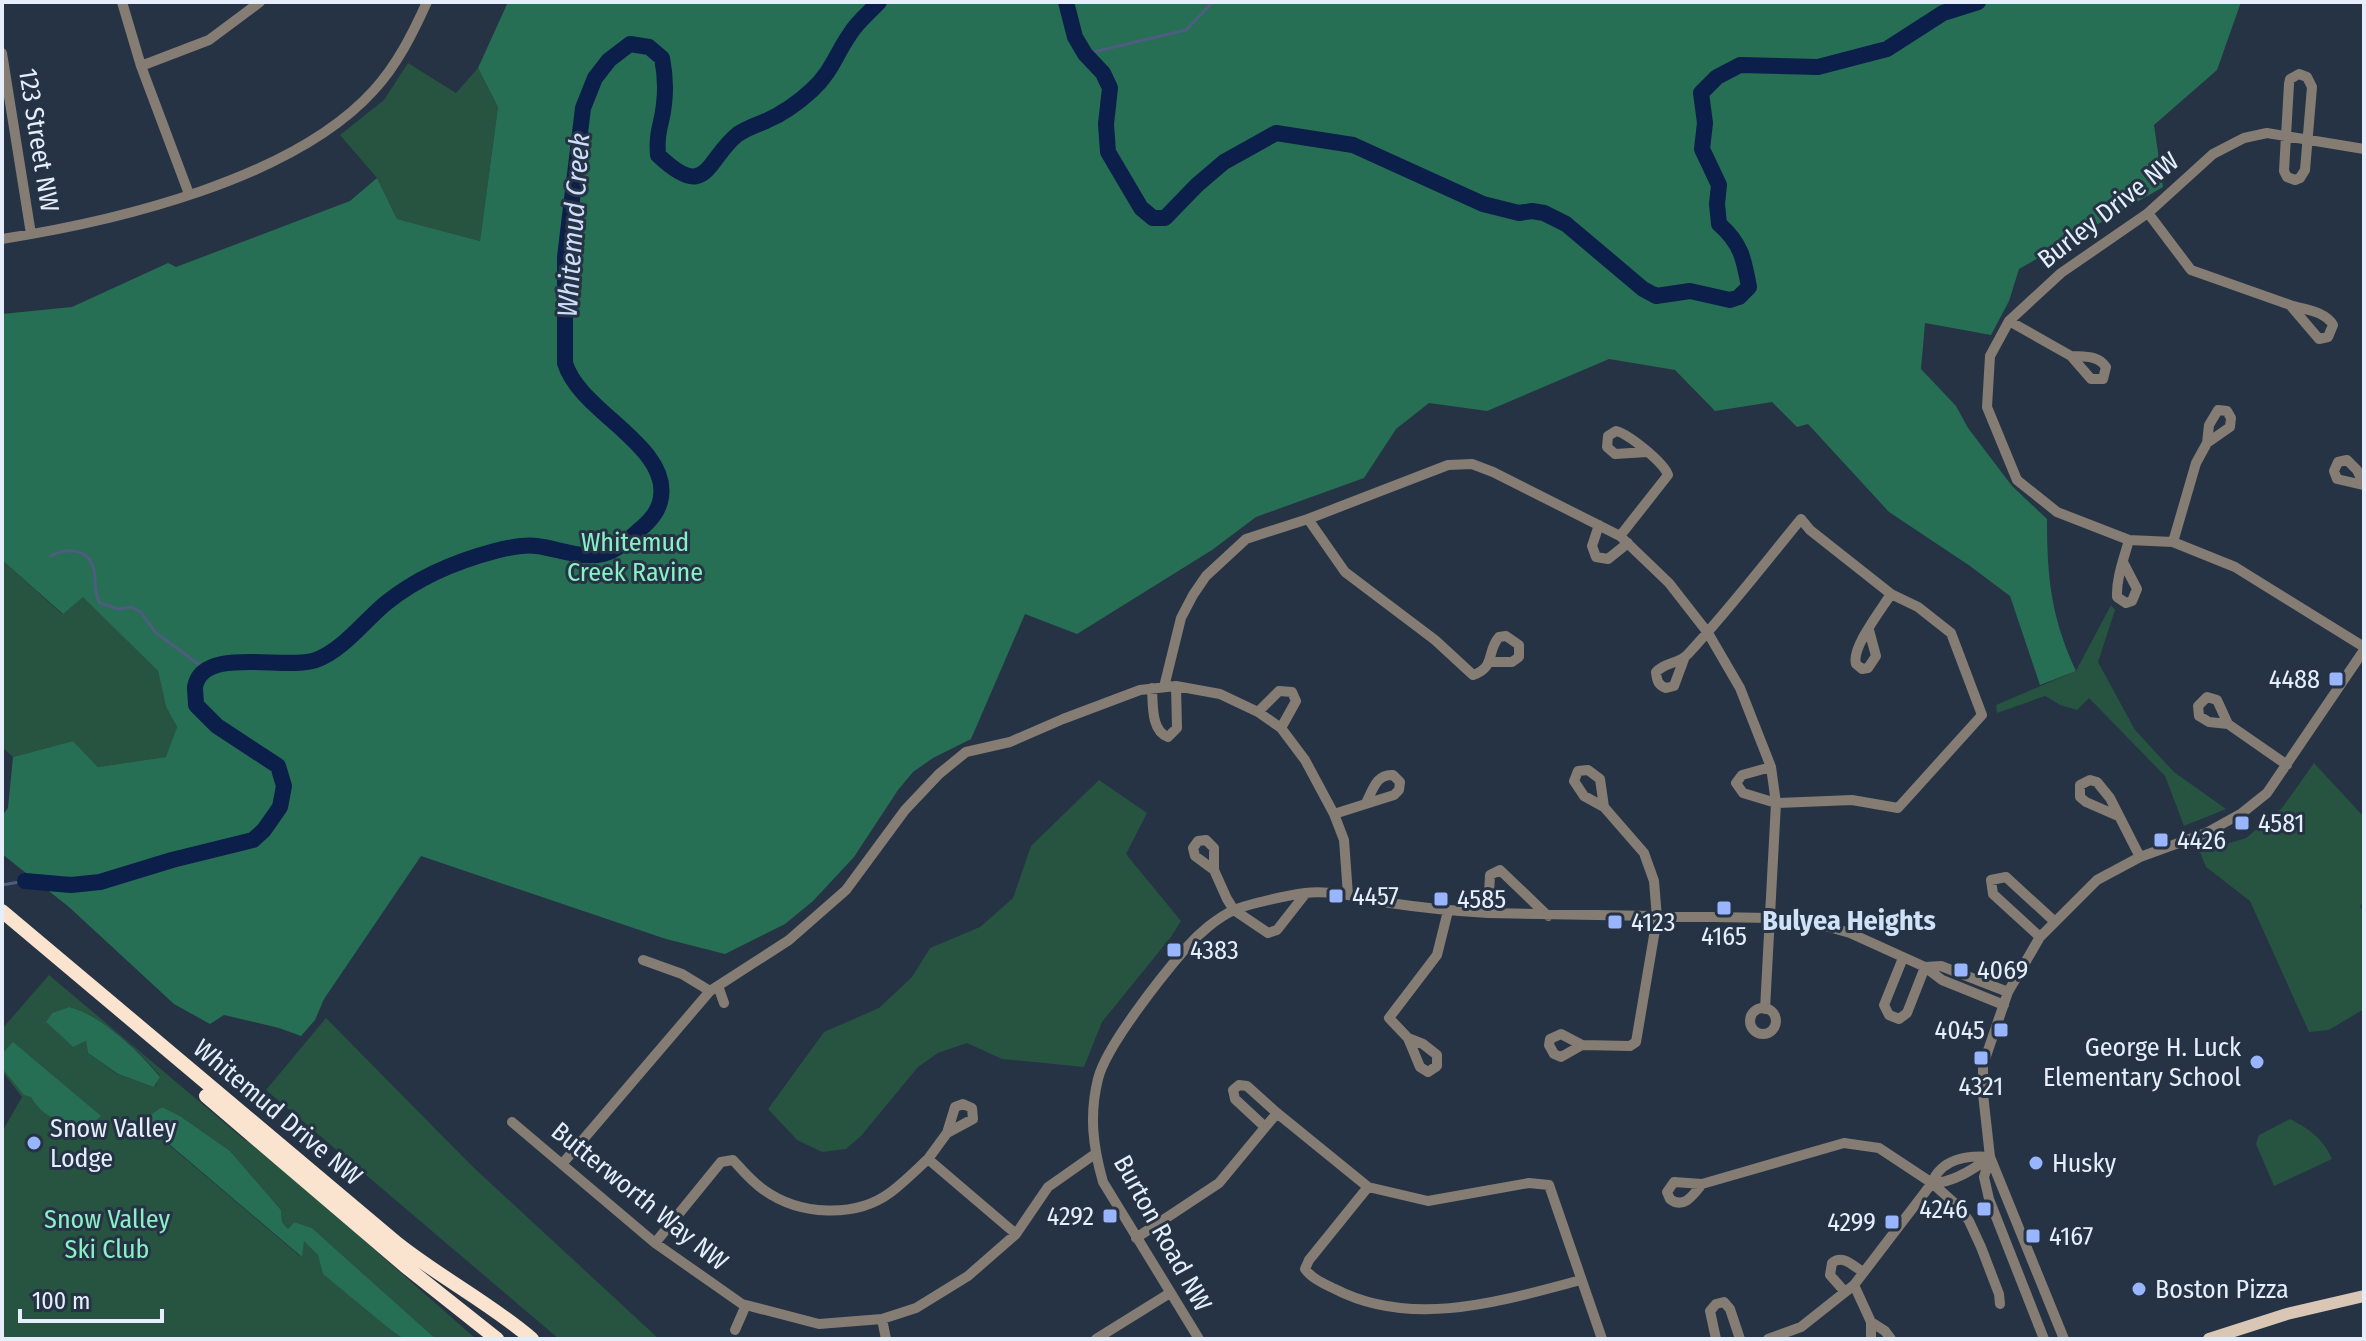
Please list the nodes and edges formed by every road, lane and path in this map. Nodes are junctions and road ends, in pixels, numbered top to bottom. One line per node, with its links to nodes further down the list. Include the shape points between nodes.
1 (122, 2): 5 (street)
2 (260, 2): 5 (street, via 209,40)
3 (427, 2): 9 (street, via 383,79 328,130 292,154)
4 (2, 53): 11 (street, 123 Street NW)
5 (141, 66): 9 (street)
6 (2286, 136): 7 (street, Burley Drive NW); 7 (street, via 2284,171 2295,180 2305,170); 7 (street, via 2289,84 2293,76 2303,74 2312,87); 10 (street, Burley Drive NW, via 2244,138 2213,154)
7 (2308, 139): 8 (street, Burley Drive NW)
8 (2364, 149)
9 (189, 194): 11 (street, via 108,219)
10 (2148, 213): 13 (street, via 2191,270); 14 (street, Burley Drive NW, via 2061,273)
11 (31, 234): 12 (street)
12 (2, 239)
13 (2290, 305)
14 (2009, 321): 15 (street); 21 (street, Burley Drive NW, via 1990,356 1987,407 2017,480 2057,512)
15 (2071, 356)
16 (2207, 443): 22 (street)
17 (1647, 452): 20 (street, via 1668,475)
18 (1308, 519): 19 (street, via 1448,465 1472,464); 29 (street, via 1345,572 1473,675); 31 (street, via 1246,539 1206,576 1181,618)
19 (1599, 525): 20 (street); 20 (street, via 1592,546 1596,557 1608,559)
20 (1624, 540): 26 (street, via 1669,583)
21 (2129, 540): 22 (street, Burley Drive NW); 23 (street)
22 (2173, 542): 27 (street, Burley Drive NW, via 2235,567)
23 (2123, 562)
24 (1891, 594): 25 (street); 26 (street, via 1801,519); 39 (street, via 1951,633 1982,715 1898,808 1852,800)
25 (1869, 630)
26 (1708, 633): 28 (street); 37 (street, via 1740,688)
27 (2364, 648): 36 (street)
28 (1684, 659)
29 (1491, 662)
30 (1176, 686): 31 (street); 32 (street, via 1177,728 1168,737 1158,732); 33 (street, via 1220,694)
31 (1164, 687): 32 (street)
32 (1152, 688): 60 (street, via 1010,742 966,752 905,810 846,890 789,940)
33 (1258, 712): 35 (street); 35 (street, via 1279,691 1292,692 1296,701)
34 (2228, 724): 36 (street)
35 (1281, 728): 41 (street)
36 (2287, 765): 43 (street, via 2267,793 2242,813 2206,833)
37 (1771, 767): 39 (street); 39 (street, via 1742,775 1736,783 1743,793)
38 (1366, 803): 41 (street)
39 (1776, 803): 53 (street)
40 (1604, 807): 52 (street, via 1644,853 1654,881)
41 (1334, 814): 46 (street, via 1344,840)
42 (2118, 816): 43 (street)
43 (2140, 857): 54 (street, via 2097,880)
44 (1214, 870): 47 (street)
45 (1306, 893): 46 (street, Burton Road NW); 47 (street, Burton Road NW); 47 (street, via 1273,933)
46 (1348, 895): 49 (street, Burton Road NW)
47 (1234, 910): 72 (street, Burton Road NW, via 1187,946 1110,1050 1094,1099)
48 (2, 911): 66 (highway, Whitemud Drive NW)
49 (1448, 911): 50 (street, Burton Road NW); 65 (street, via 1437,955 1389,1018)
50 (1488, 913): 51 (street, Burton Road NW); 51 (street, via 1490,875 1500,870)
51 (1548, 916): 52 (street, Burton Road NW)
52 (1657, 918): 53 (street, Burton Road NW); 67 (street, via 1636,1042)
53 (1771, 918): 57 (street, Burton Road NW, via 1850,933); 64 (street)
54 (2054, 921): 56 (street); 56 (street, via 2006,877 1991,880 1993,894)
55 (2, 922): 66 (highway, Whitemud Drive NW)
56 (2040, 937): 61 (street)
57 (1903, 958): 59 (street, Burton Road NW); 59 (street, via 1884,1005 1889,1015 1899,1019 1907,1013)
58 (643, 960): 60 (street)
59 (1925, 967): 61 (street, Burton Road NW, via 1941,966); 63 (street, Burton Road NW, via 1942,980)
60 (714, 988): 62 (street); 75 (street)
61 (2008, 992): 63 (street)
62 (724, 1003)
63 (2004, 1005): 73 (street, via 1983,1065)
64 (1765, 1009)
65 (1408, 1038)
66 (147, 1040): 94 (highway, Whitemud Drive NW, via 405,1266); 95 (highway, Whitemud Drive NW, via 398,1244)
67 (1582, 1045)
68 (1277, 1113): 70 (street); 70 (street, via 1247,1086 1233,1090 1235,1099); 78 (street)
69 (512, 1122): 75 (street, Butterworth Way NW)
70 (1265, 1127): 80 (street, via 1219,1183)
71 (947, 1133): 74 (street)
72 (1095, 1154): 79 (street, Butterworth Way NW, via 1048,1187); 80 (street, Burton Road NW, via 1103,1182)
73 (1990, 1157): 76 (street, via 1973,1170); 84 (street); 85 (street, via 1984,1177 1989,1199)
74 (928, 1159): 79 (street); 81 (street, via 889,1194 835,1211 782,1200 727,1159)
75 (563, 1163): 81 (street, Butterworth Way NW)
76 (1932, 1183): 77 (street, via 1879,1148 1844,1143); 82 (street); 89 (street, via 1969,1221)
77 (1702, 1184)
78 (1368, 1187): 83 (street, via 1428,1201 1529,1183 1549,1185); 83 (street, via 1305,1269 1355,1299 1415,1311 1505,1300)
79 (1016, 1234): 91 (street, Butterworth Way NW, via 968,1276 916,1308)
80 (1136, 1238): 87 (street, Burton Road NW)
81 (655, 1243): 90 (street, Butterworth Way NW)
82 (1863, 1272): 86 (street); 86 (street, via 1843,1259 1832,1263 1830,1275)
83 (1581, 1280): 99 (street)
84 (2039, 1280): 85 (street); 106 (street)
85 (2024, 1286): 105 (street)
86 (1849, 1288): 92 (street); 102 (street, via 1801,1327)
87 (1170, 1293): 97 (street); 98 (street, Burton Road NW)
88 (2364, 1296): 107 (main road)
89 (2000, 1304)
90 (746, 1305): 91 (street, Butterworth Way NW, via 819,1324); 93 (street)
91 (882, 1319): 96 (street)
92 (1871, 1322): 103 (street); 104 (street)
93 (735, 1330)
94 (498, 1339)
95 (532, 1339)
96 (886, 1339)
97 (1096, 1339)
98 (1199, 1339)
99 (1602, 1339)
100 (1716, 1339): 101 (street, via 1710,1311 1724,1302)
101 (1740, 1339)
102 (1768, 1339)
103 (1871, 1339)
104 (1891, 1339)
105 (2044, 1339)
106 (2064, 1339)
107 (2209, 1339)

